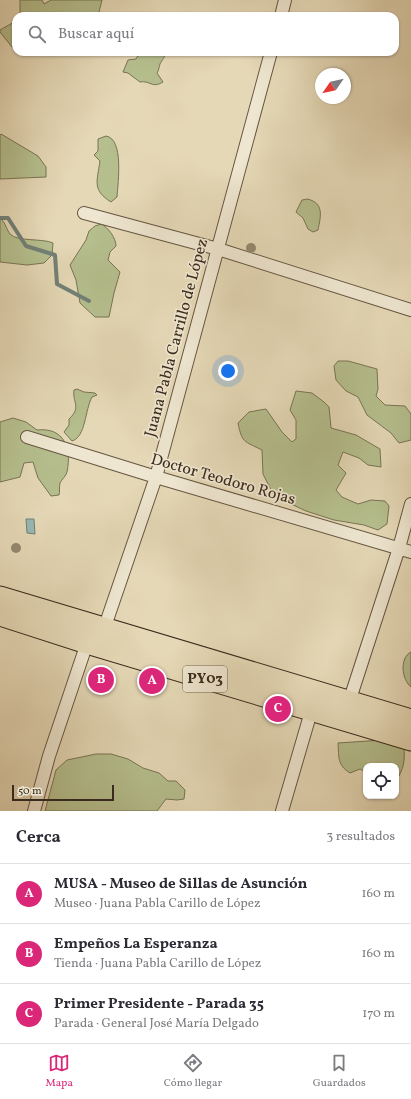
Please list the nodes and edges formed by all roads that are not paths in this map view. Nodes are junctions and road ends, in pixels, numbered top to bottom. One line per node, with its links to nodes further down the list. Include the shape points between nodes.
1 (285, 0): 2 (street)
2 (282, 12)
3 (270, 56): 5 (street, Juana Pabla Carrillo de López)
4 (84, 213): 5 (street)
5 (218, 249): 6 (street); 8 (street, Juana Pabla Carrillo de López)
6 (411, 310)
7 (27, 437): 8 (street, Doctor Teodoro Rojas)
8 (156, 477): 10 (street, Doctor Teodoro Rojas); 13 (street, Juana Pabla Carrillo de López)
9 (411, 504): 10 (street)
10 (405, 550): 16 (street)
11 (0, 597): 13 (highway, PY03)
12 (0, 615): 14 (highway, PY03)
13 (104, 629): 14 (street); 15 (highway, PY03)
14 (87, 643): 15 (highway, PY03); 19 (street, via 49,756)
15 (313, 702): 16 (highway, PY03); 18 (highway, PY03); 20 (street)
16 (350, 702): 17 (highway, PY03)
17 (411, 720)
18 (411, 740)
19 (34, 811)
20 (282, 811)

